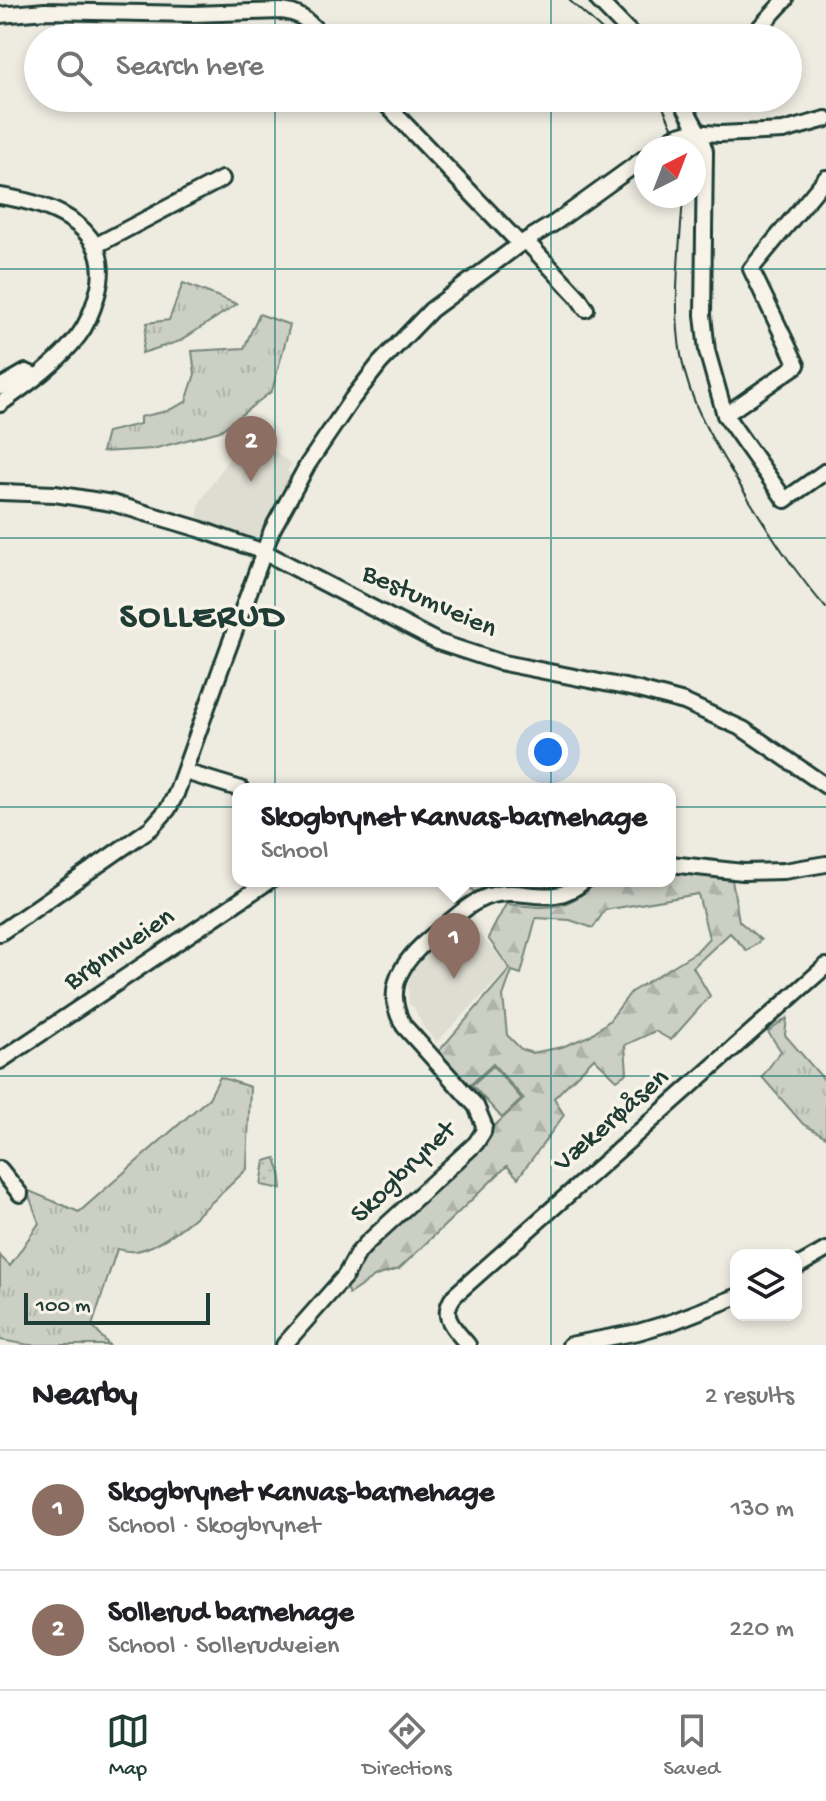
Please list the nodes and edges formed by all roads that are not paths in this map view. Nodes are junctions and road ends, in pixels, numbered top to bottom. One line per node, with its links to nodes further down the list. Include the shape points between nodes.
1 (598, 0): 5 (street)
2 (785, 0): 6 (street)
3 (0, 15): 4 (street, via 281,11)
4 (310, 24)
5 (621, 24)
6 (763, 24)
7 (394, 112): 16 (street)
8 (691, 112): 10 (street)
9 (826, 119): 10 (street, via 783,131)
10 (699, 133): 11 (street); 22 (street, via 705,151 703,315)
11 (675, 136)
12 (634, 166): 16 (street)
13 (826, 178): 22 (street, via 751,269 797,365)
14 (222, 179): 17 (street)
15 (0, 196): 17 (street, via 59,213 80,226)
16 (523, 243): 18 (street); 25 (street, via 431,310 371,374 308,464)
17 (95, 246): 19 (street, via 101,276 90,315 64,353)
18 (586, 309)
19 (35, 376): 20 (street, via 26,372); 21 (street)
20 (0, 387)
21 (0, 404)
22 (725, 415): 23 (street, via 785,500)
23 (826, 471)
24 (0, 492): 25 (street, Bestumveien, via 112,503)
25 (264, 552): 26 (street); 28 (street, Bestumveien, via 438,642 499,662 684,702 743,729)
26 (185, 772): 27 (street); 33 (street, via 168,809 151,828)
27 (232, 786)
28 (826, 786)
29 (826, 864): 30 (street, via 743,872)
30 (676, 865)
31 (260, 887): 35 (street, Brønnveien)
32 (576, 887): 41 (street, Skogbrynet, via 552,897 509,893 479,900 419,947 404,967 394,993 401,1021 476,1106 483,1132 368,1242)
33 (0, 933)
34 (826, 966): 42 (street, Vækerøåsen, via 455,1295 447,1315)
35 (0, 1061)
36 (0, 1169): 37 (street)
37 (20, 1194)
38 (826, 1250): 39 (street)
39 (802, 1264)
40 (730, 1299): 43 (street, via 638,1332)
41 (284, 1345)
42 (468, 1345)
43 (570, 1345)

